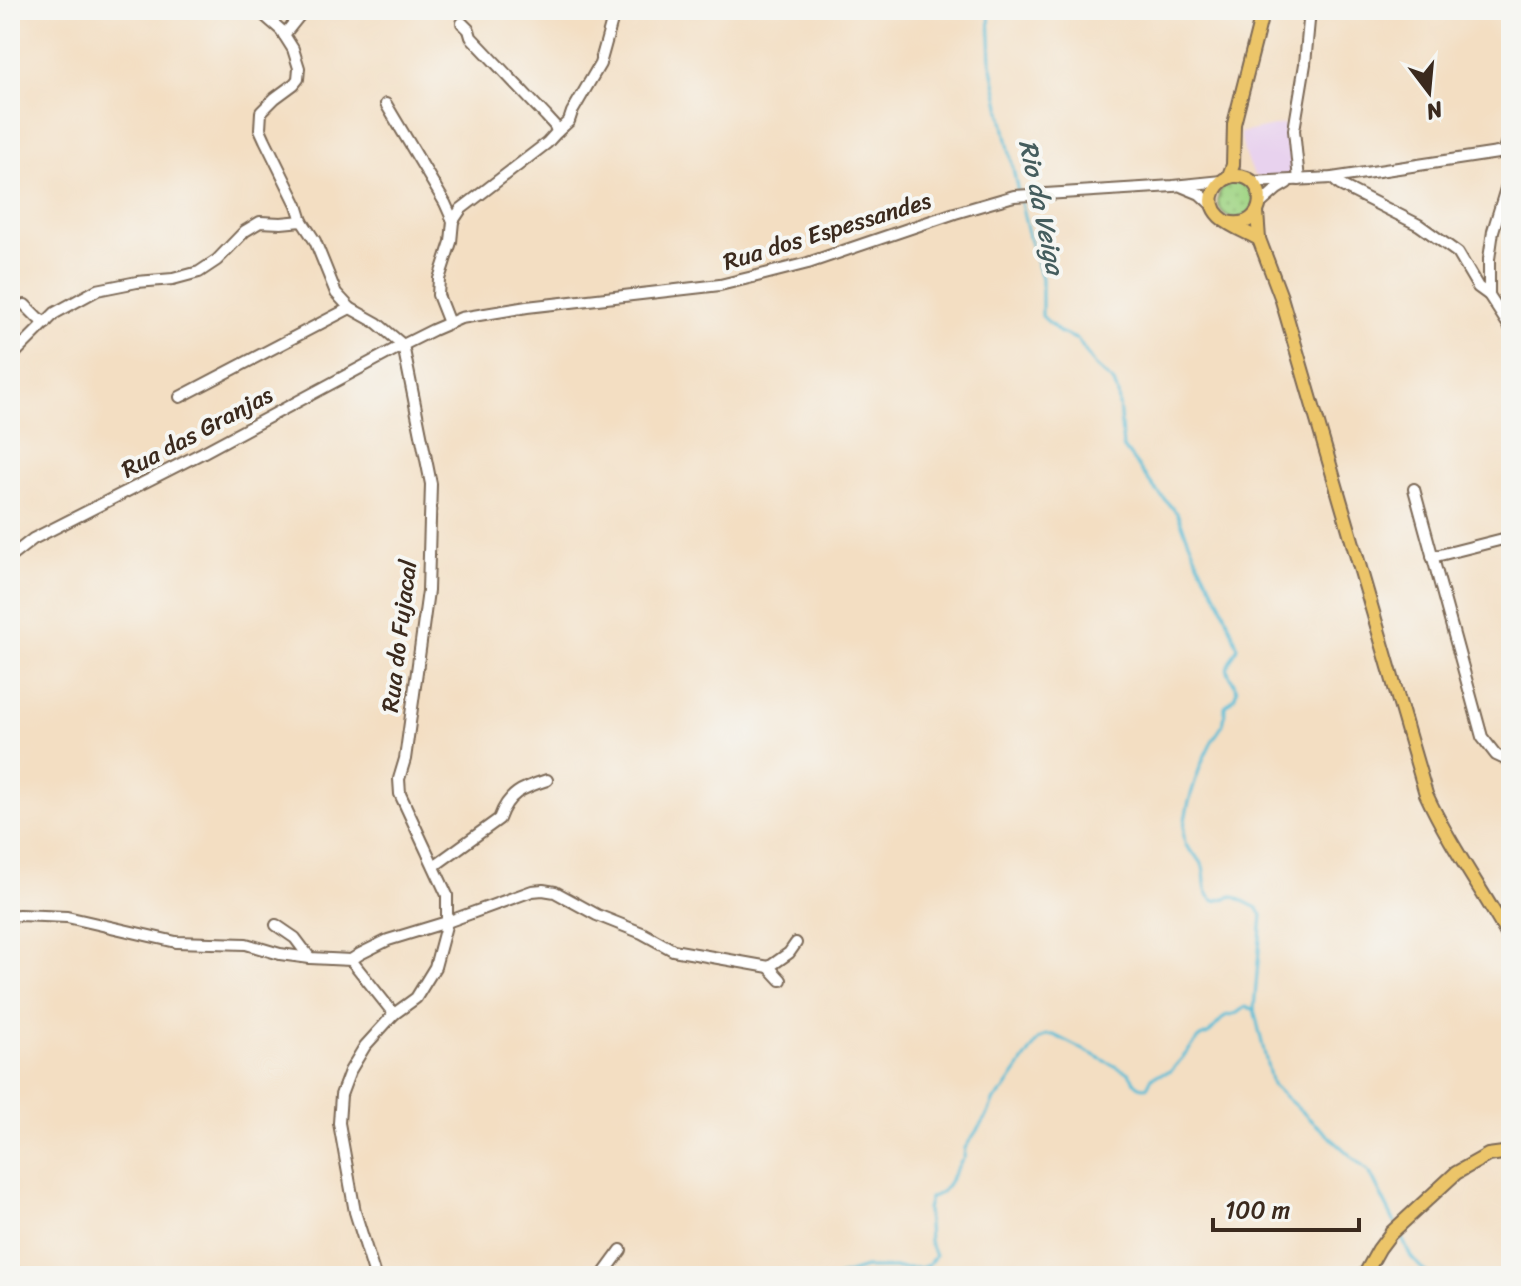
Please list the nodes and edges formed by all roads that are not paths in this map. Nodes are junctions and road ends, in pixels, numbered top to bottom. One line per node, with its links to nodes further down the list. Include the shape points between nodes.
1 (258, 10): 7 (street)
2 (304, 10): 7 (street)
3 (615, 10): 9 (street, via 600,64 569,121)
4 (1263, 10): 10 (main road)
5 (1310, 10): 16 (street, via 1294,130)
6 (462, 23): 9 (street)
7 (284, 35): 21 (street, via 293,49 298,79 261,112 260,129)
8 (386, 104): 22 (street)
9 (557, 132): 22 (street)
10 (1234, 137): 15 (main road, via 1233,165); 17 (main road)
11 (1511, 138): 12 (street)
12 (1507, 152): 14 (street)
13 (1511, 172): 25 (street, via 1493,231)
14 (1332, 178): 16 (street); 25 (street, via 1419,225 1458,253 1478,287)
15 (1225, 179): 17 (main road); 18 (street, Rua dos Espessandes); 19 (main road, via 1216,188)
16 (1296, 180): 17 (street); 20 (street, via 1277,189)
17 (1251, 181): 20 (main road, via 1260,196)
18 (1173, 186): 19 (street, via 1200,194); 29 (street, Rua dos Espessandes, via 1014,196 808,263 720,285 527,307)
19 (1213, 206): 23 (main road)
20 (1259, 208): 23 (main road, via 1244,223); 24 (main road)
21 (302, 221): 27 (street, via 336,293); 28 (street, via 260,222 199,272 97,290)
22 (453, 221): 29 (street, via 438,295)
23 (1227, 222): 24 (main road)
24 (1259, 239): 44 (main road, via 1281,297 1426,794)
25 (1489, 295): 30 (street)
26 (25, 305): 28 (street)
27 (350, 308): 31 (street); 33 (street)
28 (46, 323): 32 (street)
29 (449, 323): 31 (street, Rua dos Espessandes)
30 (1511, 329)
31 (403, 345): 36 (street, Rua das Granjas, via 33,539); 40 (street, Rua do Fujacal, via 431,484 431,515 428,591 399,779 400,794)
32 (10, 358)
33 (180, 397)
34 (1414, 489): 37 (street)
35 (1511, 537): 37 (street)
36 (10, 557)
37 (1432, 557): 38 (street, via 1482,737 1496,755)
38 (1511, 762)
39 (547, 780): 40 (street, via 514,794 499,819)
40 (434, 866): 42 (street, Rua do Fujacal, via 447,895)
41 (10, 916): 46 (street, via 67,917 176,942 246,944)
42 (447, 922): 47 (street, via 388,940); 48 (street, via 543,890 673,950); 50 (street, via 435,967 416,998)
43 (276, 925): 46 (street)
44 (1511, 941)
45 (796, 943): 48 (street)
46 (310, 958): 47 (street)
47 (351, 960): 50 (street)
48 (769, 967): 49 (street)
49 (781, 980)
50 (394, 1014): 57 (street, via 365,1046 341,1095 339,1123 355,1212)
51 (1511, 1152): 53 (main road)
52 (1511, 1159): 53 (main road)
53 (1477, 1160): 59 (main road, via 1391,1233)
54 (621, 1250): 58 (street)
55 (10, 1267): 56 (street)
56 (21, 1276)
57 (375, 1276)
58 (602, 1276)
59 (1364, 1276)

